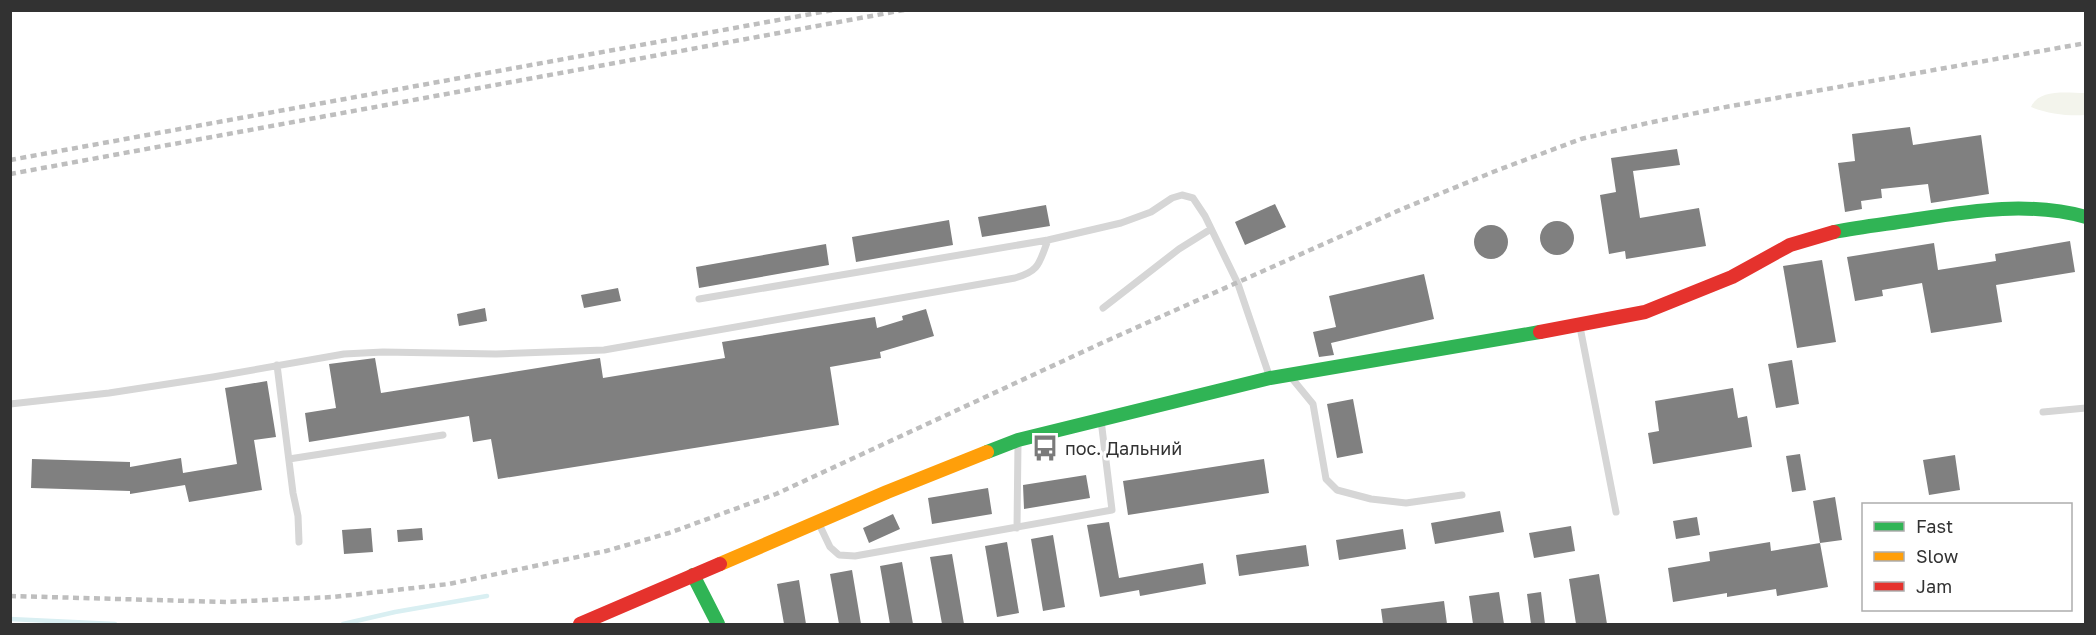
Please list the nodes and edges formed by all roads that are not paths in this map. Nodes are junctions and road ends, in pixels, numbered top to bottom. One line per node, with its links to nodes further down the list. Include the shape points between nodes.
1 (2085, 217): 6 (street, via 2046,208 2000,210 1841,231 1789,246 1745,271 1658,309)
2 (1211, 229): 3 (lane, via 1193,198 1182,195 1121,223); 5 (lane); 9 (lane, via 1238,284)
3 (1048, 240): 4 (lane); 7 (lane, via 1036,268 1015,278 604,350 496,354 383,352)
4 (699, 299)
5 (1103, 308)
6 (1580, 324): 8 (street); 18 (lane)
7 (278, 365): 10 (lane, via 121,391); 16 (lane)
8 (1288, 374): 9 (street); 17 (lane, via 1313,404 1326,479 1337,490 1406,503)
9 (1270, 378): 13 (street)
10 (10, 404)
11 (2085, 408): 12 (lane)
12 (2043, 412)
13 (1101, 420): 15 (street); 20 (lane, via 1112,510)
14 (443, 435): 16 (lane)
15 (1018, 440): 19 (street); 20 (lane)
16 (289, 459): 21 (lane)
17 (1462, 495)
18 (1616, 512)
19 (818, 522): 20 (lane, via 830,547 839,555 855,556); 22 (street)
20 (1017, 528)
21 (299, 542)
22 (693, 575): 23 (street); 24 (street)
23 (580, 624)
24 (718, 624)

